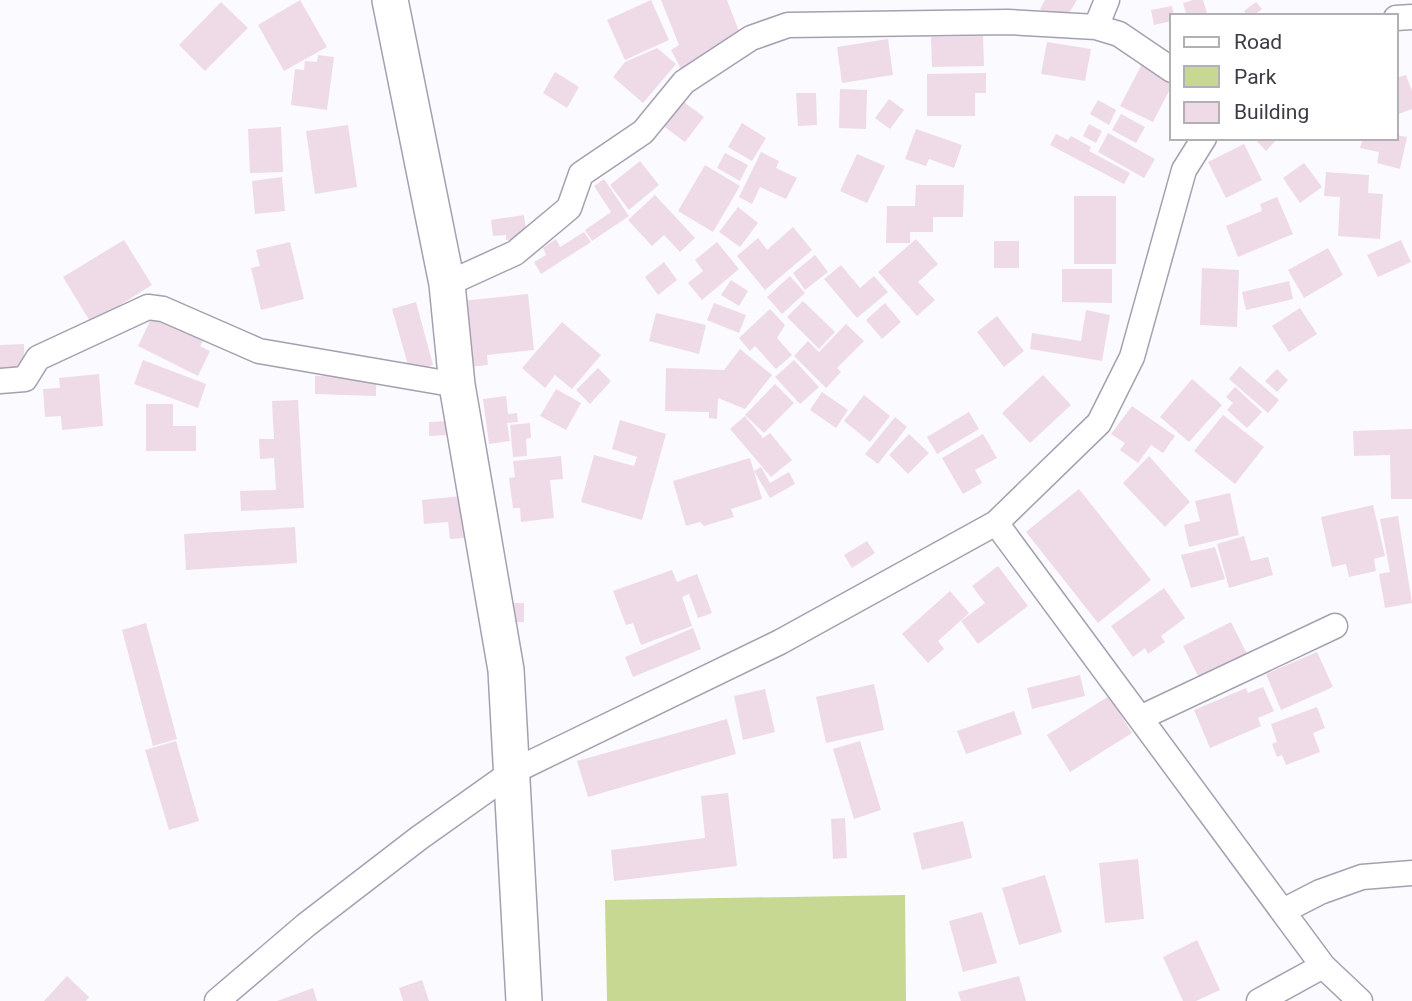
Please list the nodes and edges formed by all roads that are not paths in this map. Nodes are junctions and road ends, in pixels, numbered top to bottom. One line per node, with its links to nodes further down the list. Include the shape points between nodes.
1 (390, 0): 6 (street)
2 (1107, 0): 3 (street)
3 (1096, 27): 4 (street, via 1119,34); 6 (street, via 1008,22 788,25 751,38 684,82 643,132 581,174 569,208 515,253)
4 (1170, 70)
5 (1203, 140): 9 (street, via 1184,170 1132,357 1099,423)
6 (447, 284): 8 (street)
7 (0, 381): 8 (street, via 24,379 38,358 148,307 163,309 259,351)
8 (457, 385): 12 (street, via 506,670)
9 (996, 523): 11 (street); 12 (street, via 780,642)
10 (1335, 626): 11 (street)
11 (1140, 718): 14 (street)
12 (512, 772): 16 (street, via 306,925); 17 (street)
13 (1412, 873): 14 (street, via 1362,877 1320,891)
14 (1283, 911): 15 (street)
15 (1323, 966): 18 (street); 19 (street)
16 (217, 1001)
17 (524, 1001)
18 (1259, 1001)
19 (1360, 1001)

